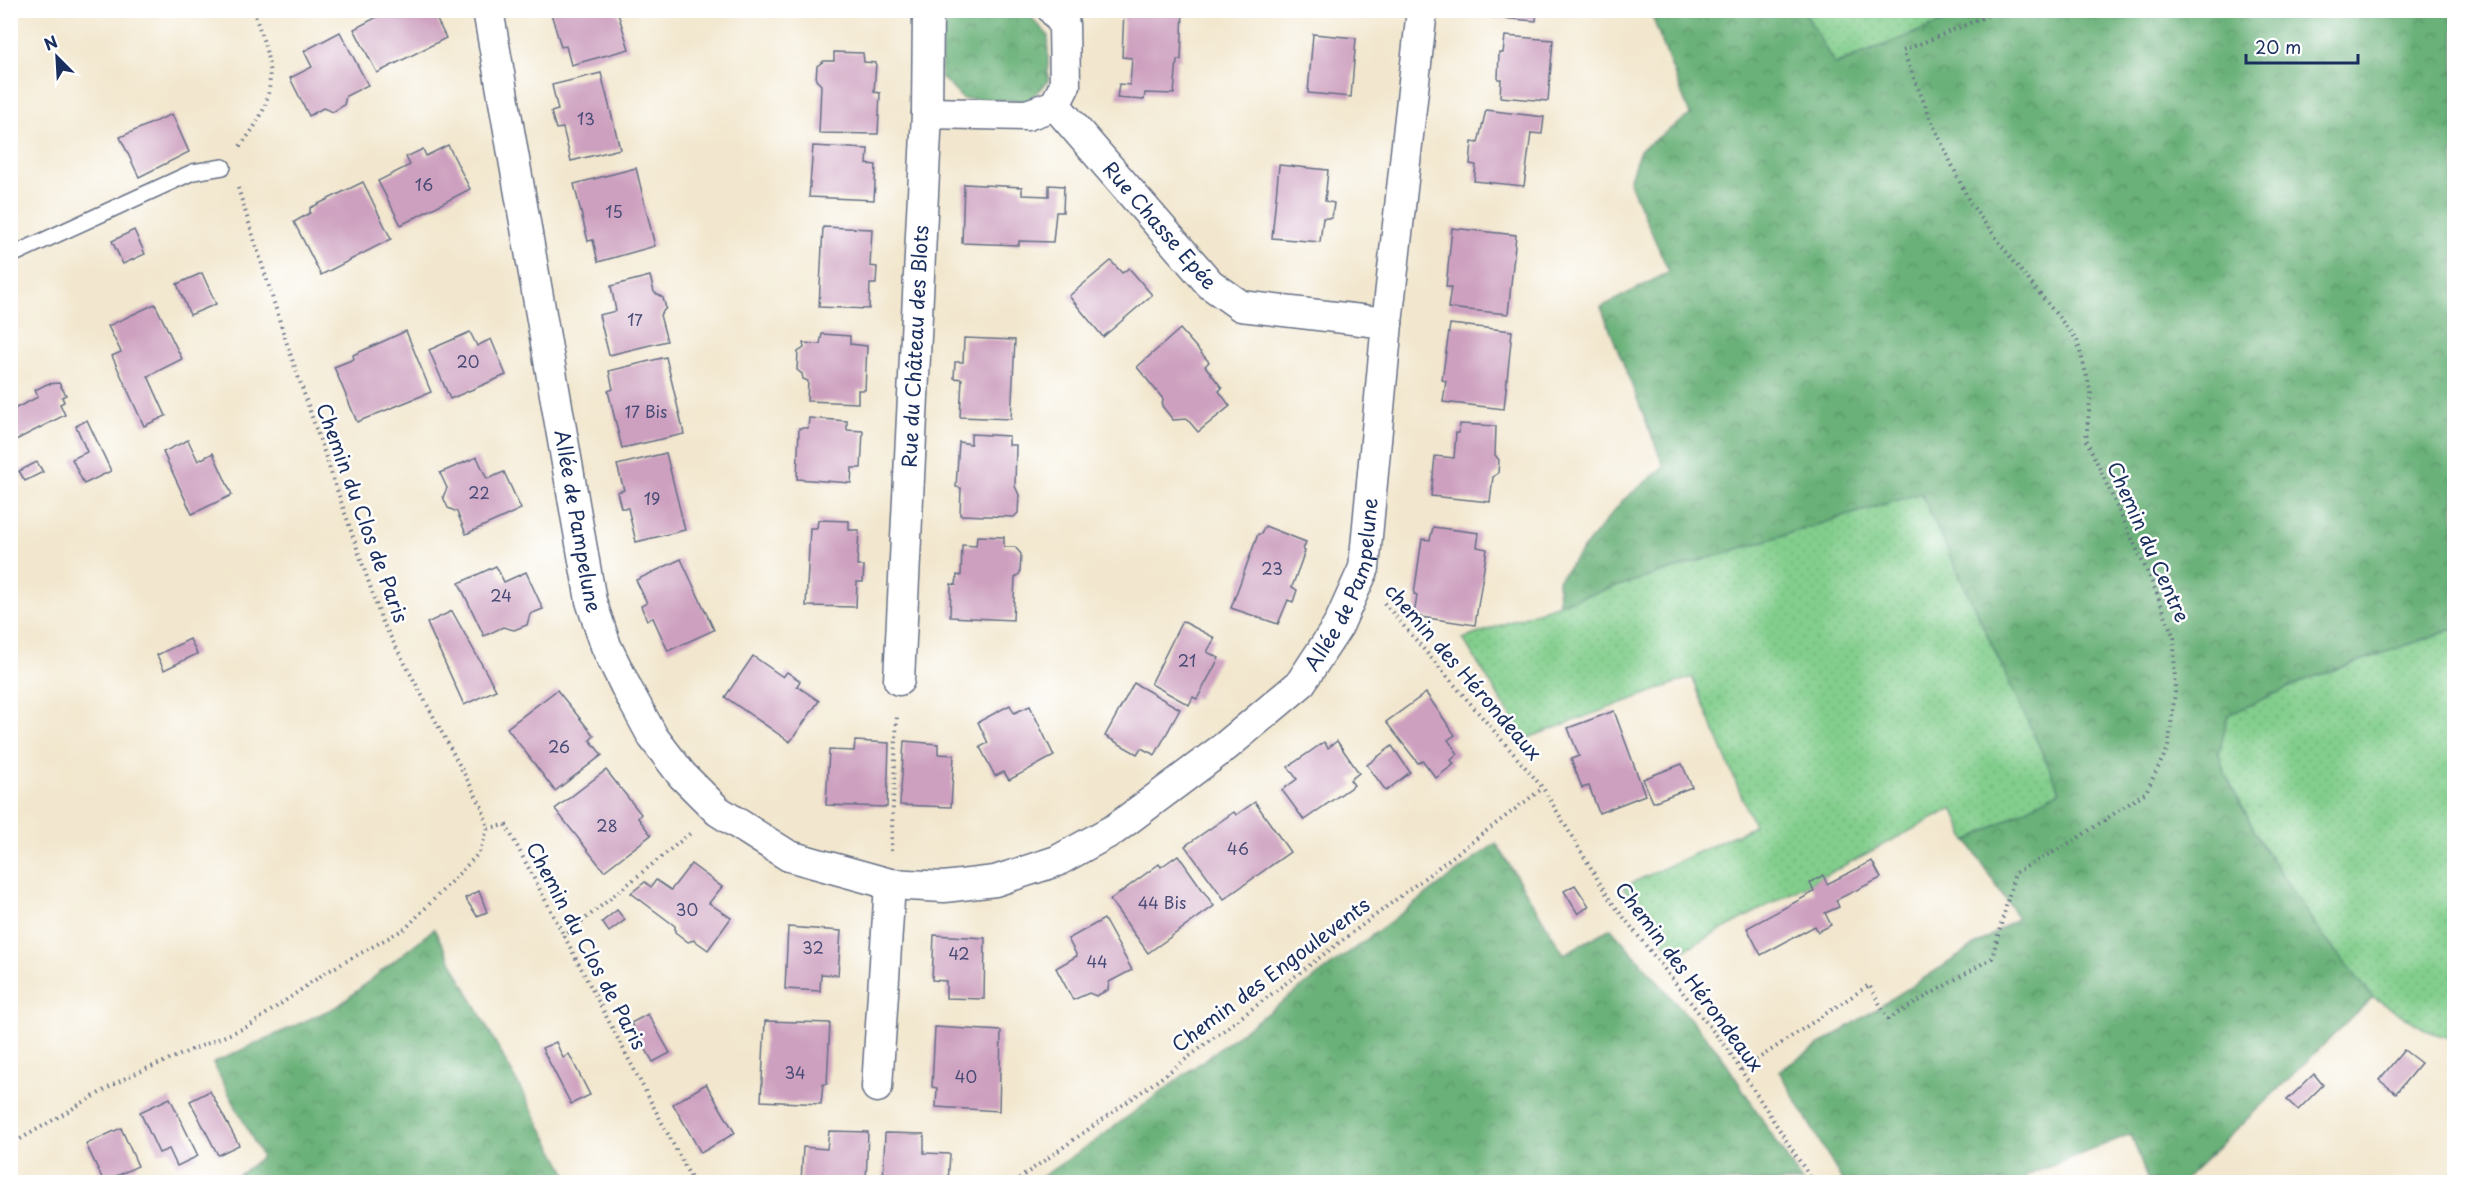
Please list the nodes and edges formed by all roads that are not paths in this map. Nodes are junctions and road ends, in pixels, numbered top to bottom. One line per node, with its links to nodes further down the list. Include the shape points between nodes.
1 (488, 10): 11 (street, Allée de Pampelune, via 591,602 606,646 653,736 682,775 718,811 789,856)
2 (928, 10): 6 (street, Rue du Château des Blots)
3 (1053, 10): 5 (street, via 1064,24 1065,85)
4 (1422, 10): 9 (street, Allée de Pampelune)
5 (1055, 105): 6 (street, via 1027,115); 9 (street, Rue Chasse Epée, via 1210,284 1241,306)
6 (927, 113): 10 (street, Rue du Château des Blots)
7 (223, 166): 8 (lane, via 193,172)
8 (10, 256)
9 (1387, 322): 11 (street, Allée de Pampelune, via 1364,568 1338,626 1300,684 1226,746 1115,829 1057,861 995,881 944,887)
10 (898, 680)
11 (890, 884): 12 (street)
12 (877, 1087)

